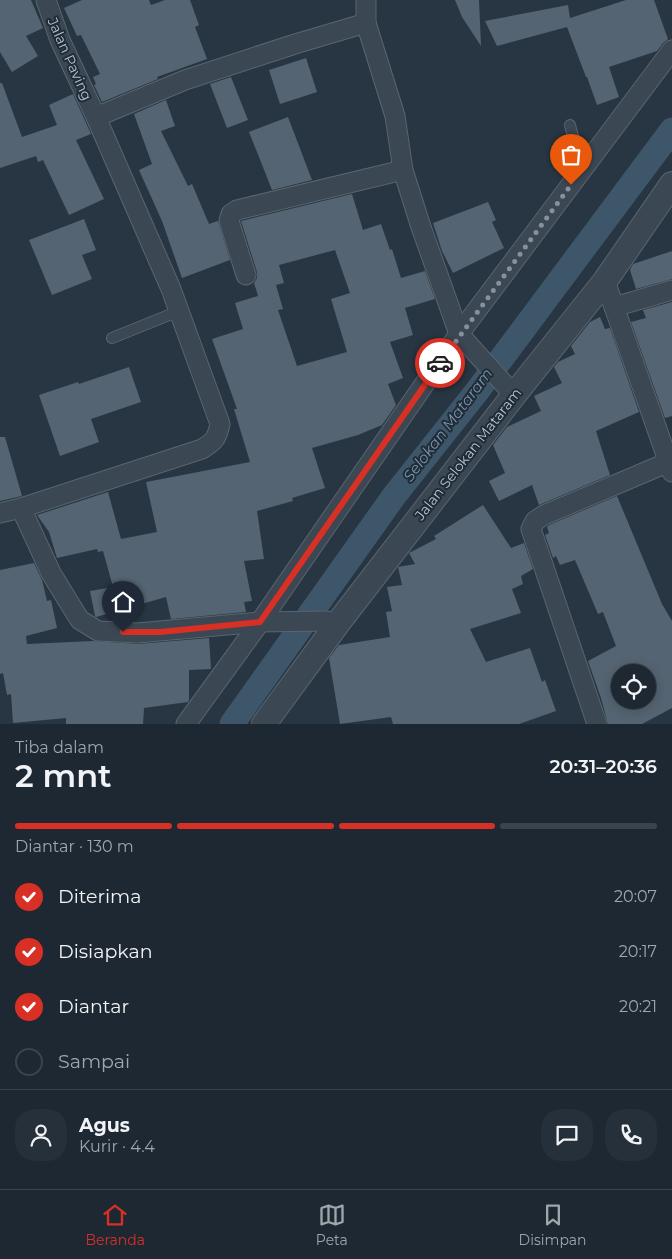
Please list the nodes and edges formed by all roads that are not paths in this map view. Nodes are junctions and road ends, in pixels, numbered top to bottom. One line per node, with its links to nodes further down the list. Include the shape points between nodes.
1 (46, 0): 5 (street, Jalan Paving, via 60,40)
2 (366, 0): 3 (street)
3 (366, 23): 5 (street, via 185,80); 7 (street, via 396,116)
4 (672, 50): 8 (street)
5 (96, 117): 14 (street, Jalan Paving)
6 (570, 125): 8 (lane)
7 (403, 170): 10 (street, via 231,214 229,221); 16 (street)
8 (582, 170): 16 (street)
9 (672, 184): 11 (street, Jalan Selokan Mataram)
10 (246, 275)
11 (605, 281): 13 (street); 17 (street, Jalan Selokan Mataram)
12 (672, 290): 13 (street)
13 (614, 307): 18 (street)
14 (179, 312): 15 (lane); 19 (street, Jalan Paving, via 220,424 214,442 202,449)
15 (112, 338)
16 (463, 339): 17 (street); 21 (street)
17 (514, 395): 22 (street, Jalan Selokan Mataram)
18 (670, 467): 25 (street, via 544,515 532,526 531,531)
19 (21, 508): 20 (street); 21 (street, via 51,573 73,609 80,620 98,631 160,632)
20 (0, 513)
21 (263, 622): 22 (street); 23 (street)
22 (332, 622): 24 (street, Jalan Selokan Mataram)
23 (186, 724)
24 (264, 724)
25 (597, 724)

